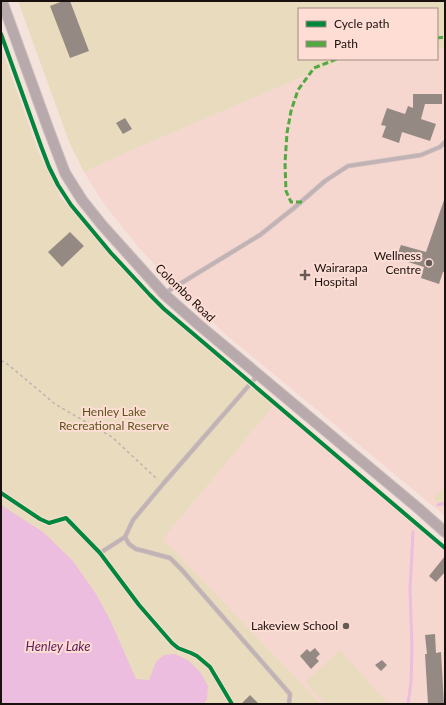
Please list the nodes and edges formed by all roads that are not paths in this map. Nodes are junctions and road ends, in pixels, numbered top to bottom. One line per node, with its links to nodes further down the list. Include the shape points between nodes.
1 (2, 1): 3 (street, Colombo Road, via 65,173 102,225)
2 (445, 142): 3 (lane, via 440,148 421,155 348,166 325,181 260,235)
3 (164, 294): 4 (street, Colombo Road)
4 (258, 374): 6 (street, Colombo Road); 7 (lane, via 133,520)
5 (66, 518): 8 (lane)
6 (445, 532)
7 (125, 537): 8 (lane); 10 (lane, via 136,549 170,558 181,569 290,694)
8 (100, 553): 9 (lane)
9 (128, 591)
10 (290, 704)

